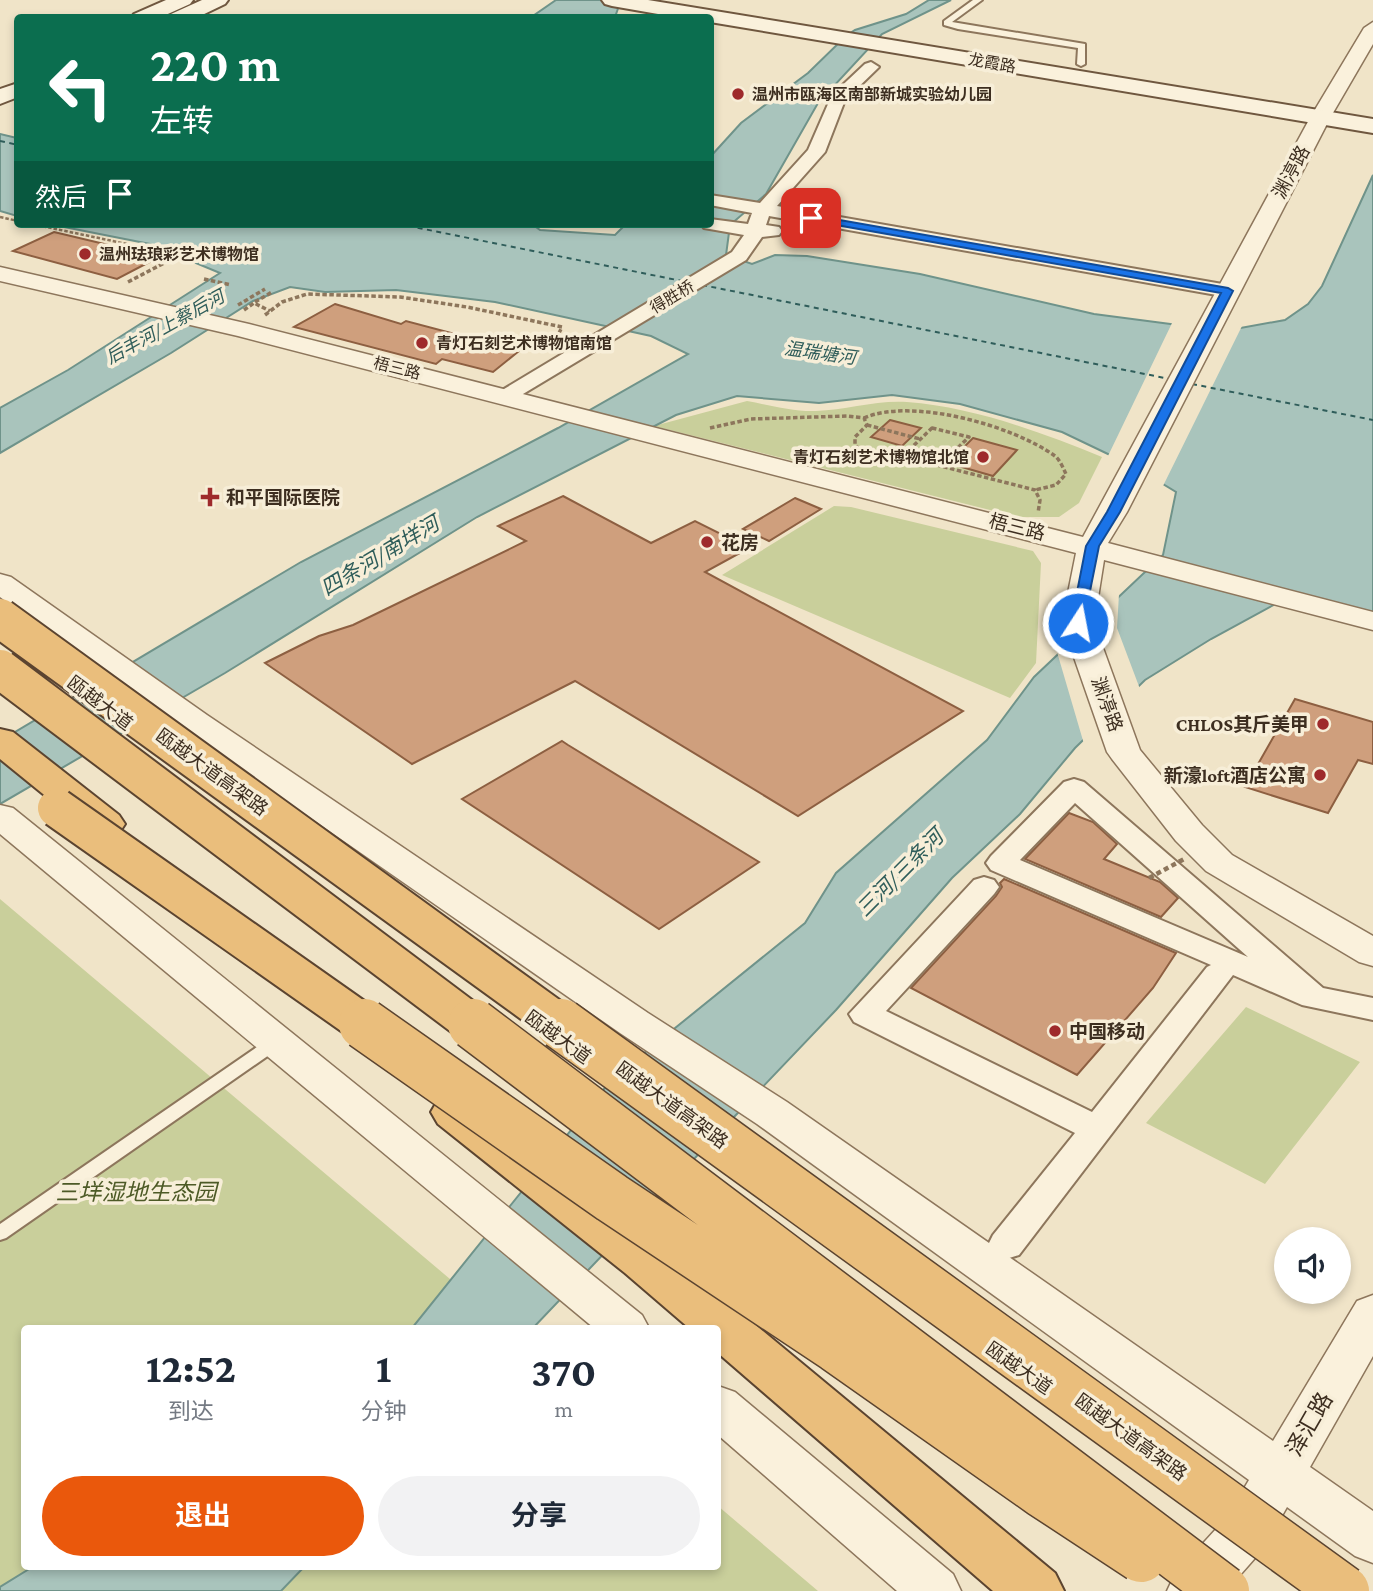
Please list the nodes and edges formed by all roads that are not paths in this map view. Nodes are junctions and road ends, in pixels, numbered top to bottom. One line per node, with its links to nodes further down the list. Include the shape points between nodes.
1 (183, 0): 6 (main road)
2 (218, 0): 7 (main road)
3 (679, 0): 11 (main road, 龙霞路)
4 (978, 0): 13 (lane, via 947,23 1082,46)
5 (621, 1): 8 (main road, 龙霞路)
6 (150, 14)
7 (187, 14)
8 (712, 14)
9 (714, 14): 11 (main road, 龙霞路)
10 (1373, 28): 16 (street, 渊渟路)
11 (837, 32): 12 (main road, 龙霞路)
12 (906, 42): 13 (main road, 龙霞路); 16 (main road, 龙霞路)
13 (1081, 64): 16 (main road, 龙霞路)
14 (871, 67): 19 (street, via 838,98 816,152)
15 (1373, 110): 16 (main road, 龙霞路)
16 (1324, 111): 17 (main road, 龙霞路); 24 (street, 渊渟路)
17 (1373, 126)
18 (714, 201): 19 (street)
19 (760, 209): 21 (street); 22 (street)
20 (714, 225): 22 (street)
21 (859, 227): 22 (street); 24 (street)
22 (754, 232): 25 (street, 得胜桥, via 739,256)
23 (0, 274): 25 (street, 梧三路, via 135,304 246,318)
24 (1223, 301): 26 (street, 渊渟路)
25 (506, 396): 26 (street, 梧三路)
26 (1092, 546): 29 (street, 梧三路); 36 (street, 渊渟路, via 1078,623 1124,752 1219,863)
27 (0, 583): 49 (street, via 195,722 772,1113)
28 (0, 618): 57 (highway, 瓯越大道高架路, bridge)
29 (1373, 621)
30 (0, 630): 50 (highway, 瓯越大道, via 733,1166 1092,1419)
31 (0, 669): 55 (highway, bridge)
32 (0, 740): 46 (highway)
33 (0, 767): 54 (highway, bridge, via 612,1198)
34 (8, 822): 40 (street)
35 (984, 887): 41 (street, via 865,1014)
36 (1373, 953)
37 (1218, 974): 41 (street)
38 (1312, 997): 38 (street, via 1238,965 1000,863 1074,788); 39 (street)
39 (1373, 1009)
40 (278, 1041): 42 (lane); 45 (street)
41 (1097, 1129): 43 (street)
42 (0, 1233)
43 (1006, 1245)
44 (1373, 1314): 49 (street, 泽汇路)
45 (613, 1318)
46 (720, 1325)
47 (721, 1326): 53 (highway)
48 (721, 1409): 52 (street)
49 (1279, 1474): 50 (street, 泽汇路); 51 (street)
50 (1245, 1533): 54 (street, 泽汇路); 56 (highway, 瓯越大道)
51 (1373, 1540)
52 (935, 1591)
53 (1035, 1591)
54 (1193, 1591)
55 (1224, 1591)
56 (1321, 1591)
57 (1344, 1591)

